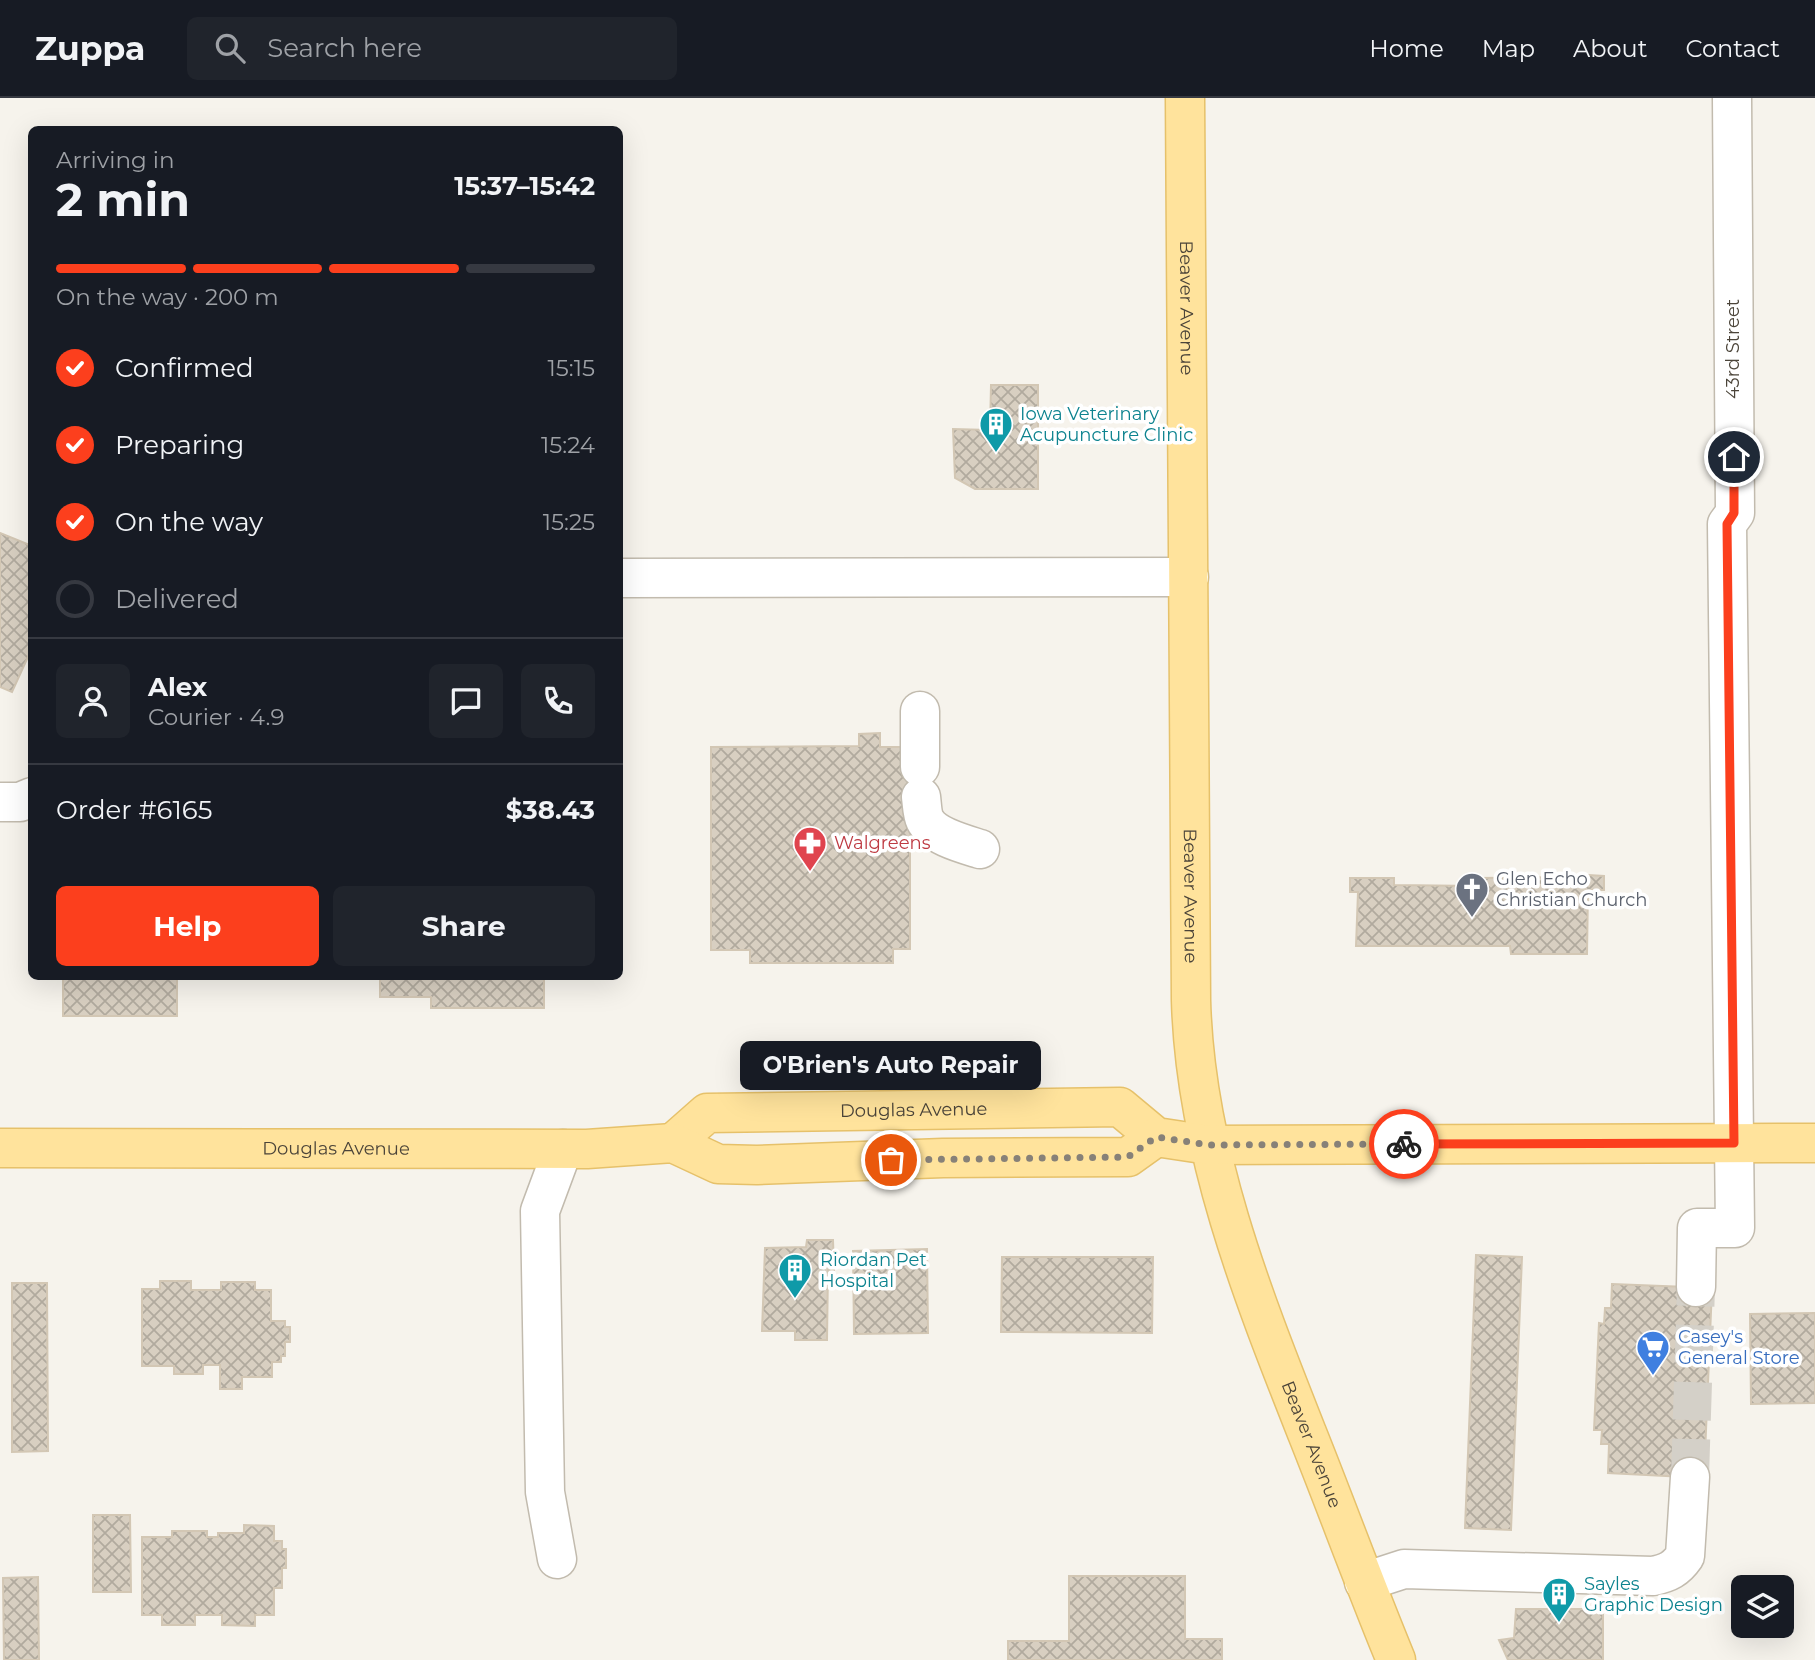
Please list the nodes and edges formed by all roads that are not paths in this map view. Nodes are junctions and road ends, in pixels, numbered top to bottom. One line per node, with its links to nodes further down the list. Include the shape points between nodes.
1 (1185, 98): 3 (main road, Beaver Avenue)
2 (1732, 98): 11 (street, 43rd Street, via 1734,513 1727,524)
3 (1189, 577): 4 (street); 13 (main road, Beaver Avenue, via 1192,1027)
4 (623, 578)
5 (920, 711): 8 (street, via 924,819 935,830)
6 (28, 799): 7 (street)
7 (0, 802)
8 (980, 849)
9 (1156, 1137): 10 (main road, Douglas Avenue, via 1128,1157 757,1165 718,1164); 10 (main road, Douglas Avenue, via 1120,1107 707,1113); 13 (main road)
10 (673, 1143): 15 (main road, Douglas Avenue)
11 (1734, 1143): 12 (main road); 13 (main road); 16 (street, 43rd Street, via 1734,1228 1697,1228)
12 (1815, 1143)
13 (1209, 1145): 19 (main road, Beaver Avenue, via 1246,1273)
14 (0, 1148): 15 (main road, Douglas Avenue)
15 (563, 1149): 18 (street, via 540,1211 545,1492)
16 (1696, 1287)
17 (1690, 1477): 19 (street, via 1685,1556 1667,1573 1404,1569)
18 (557, 1559)
19 (1364, 1582): 20 (main road, Beaver Avenue)
20 (1396, 1660)

